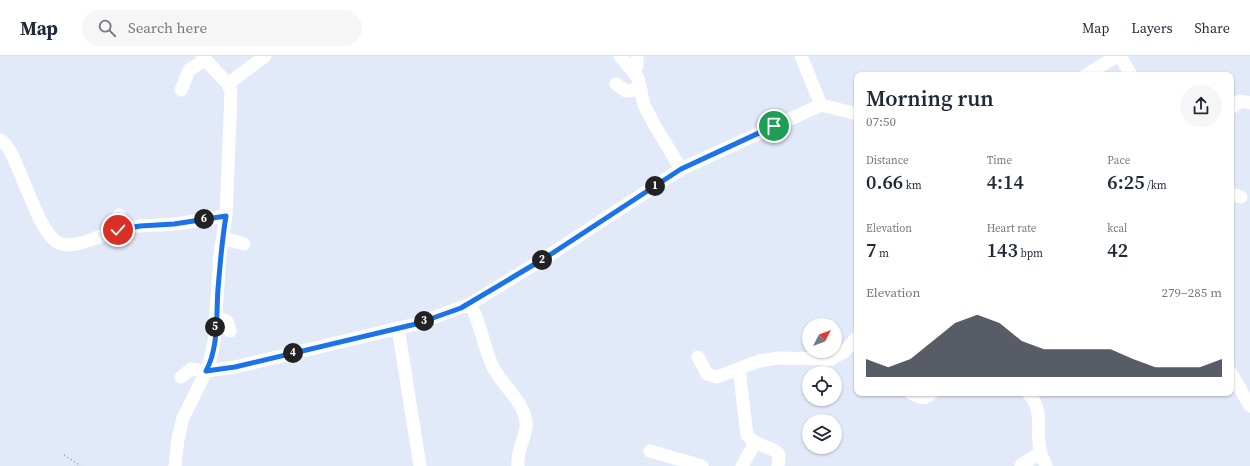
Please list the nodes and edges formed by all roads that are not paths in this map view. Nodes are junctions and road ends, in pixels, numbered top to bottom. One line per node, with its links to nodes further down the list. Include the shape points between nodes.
1 (265, 56): 10 (street)
2 (620, 56): 7 (street)
3 (637, 56): 7 (street, via 638,66)
4 (801, 56): 15 (street)
5 (1119, 56): 8 (street); 9 (street)
6 (203, 58): 10 (street); 13 (street, via 190,70)
7 (634, 72): 12 (street)
8 (1091, 72)
9 (1129, 72)
10 (228, 84): 21 (street, via 232,92 232,104)
11 (616, 84): 12 (street, via 626,91)
12 (641, 89): 19 (street, via 644,105)
13 (180, 90)
14 (1250, 103): 16 (street, via 1240,101)
15 (821, 105): 17 (street); 19 (street)
16 (1234, 106)
17 (854, 113)
18 (0, 140): 22 (street, via 9,147 28,194 52,238 60,244 75,244)
19 (681, 169): 25 (street)
20 (119, 214): 22 (street, via 114,220)
21 (226, 216): 22 (street); 23 (street)
22 (118, 230)
23 (222, 238): 24 (street); 26 (street)
24 (244, 244)
25 (470, 304): 27 (street); 42 (street, via 494,368 525,414 526,428 519,446)
26 (216, 318): 28 (street, via 226,319); 32 (street, via 212,360)
27 (398, 328): 32 (street, via 235,367); 41 (street)
28 (230, 331)
29 (854, 343): 31 (street, via 831,359 779,358 760,361)
30 (698, 357): 31 (street, via 707,374 717,377)
31 (740, 369): 37 (street, via 747,435)
32 (206, 371): 33 (street, via 191,369); 40 (street, via 183,418)
33 (181, 377)
34 (1234, 377): 36 (street)
35 (1031, 396): 39 (street, via 1038,409)
36 (1250, 406)
37 (755, 443): 44 (street); 45 (street, via 776,451 779,454)
38 (650, 451): 43 (street)
39 (1041, 453): 46 (street); 47 (street)
40 (175, 466)
41 (420, 466)
42 (518, 466)
43 (702, 466)
44 (742, 466)
45 (778, 466)
46 (1021, 466)
47 (1046, 466)

